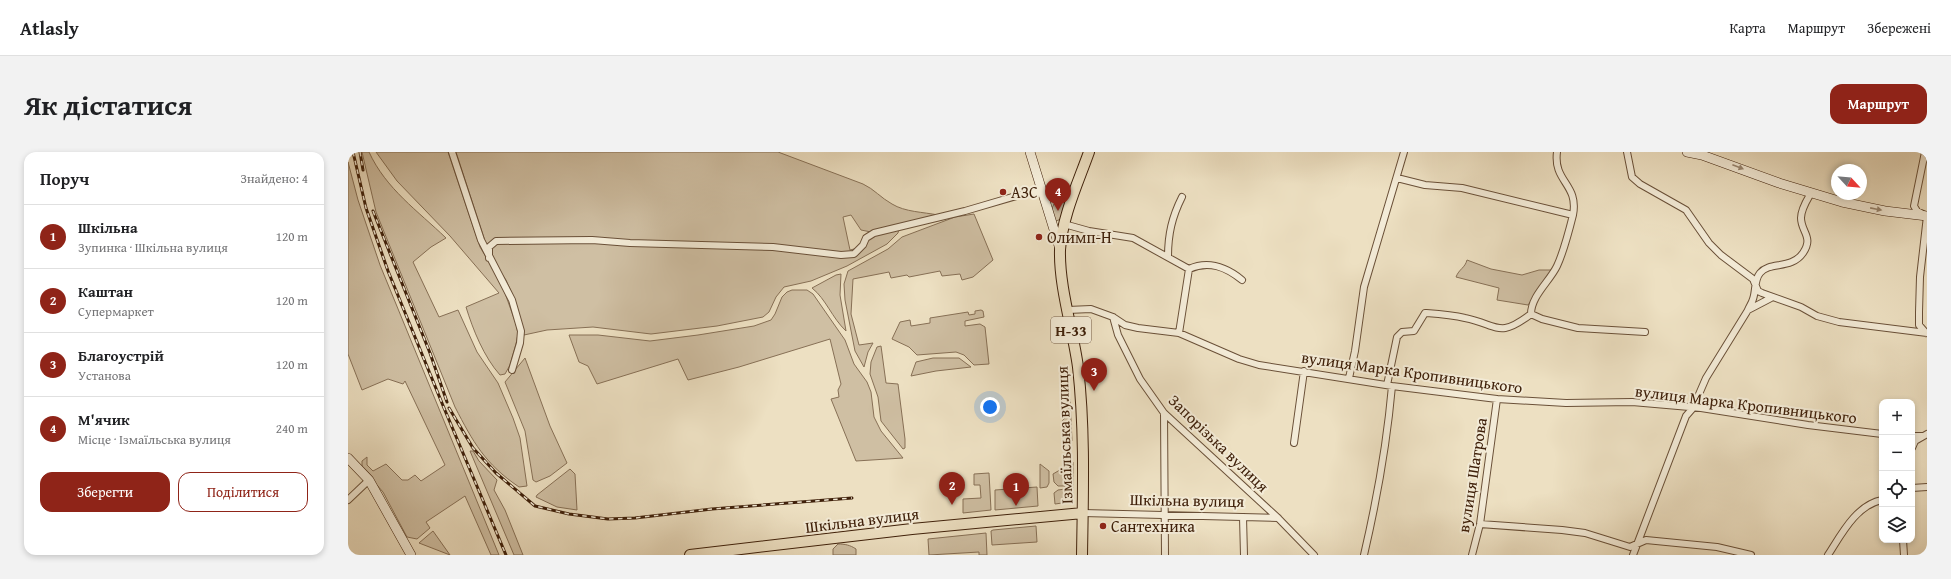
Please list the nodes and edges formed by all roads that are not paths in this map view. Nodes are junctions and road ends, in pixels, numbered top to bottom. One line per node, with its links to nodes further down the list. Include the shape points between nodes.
1 (452, 152): 19 (street, via 480,240)
2 (1030, 152): 11 (street)
3 (1090, 152): 16 (main road, Ізмаїльська вулиця / Н-33)
4 (1404, 152): 10 (street)
5 (1557, 152): 14 (street, via 1556,168 1573,196)
6 (1627, 152): 22 (street, via 1632,177 1686,210 1709,243)
7 (1688, 152): 9 (street)
8 (1925, 152): 15 (street, via 1914,206 1916,211)
9 (1702, 153): 12 (street, one-way to 12)
10 (1397, 178): 14 (street, via 1462,188); 33 (street, via 1364,287)
11 (1042, 192): 17 (street); 19 (street, via 1024,194 972,210 874,233 866,238 854,254 842,255 773,247 555,239 496,241 489,247)
12 (1811, 193): 15 (street, one-way to 15, via 1856,205); 22 (street, via 1801,219 1808,236 1803,253 1793,263 1766,268)
13 (1182, 196): 18 (street, via 1168,231)
14 (1573, 215): 26 (street, via 1558,264 1534,301)
15 (1927, 216): 30 (street, via 1919,312 1919,325)
16 (1064, 224): 17 (main road, Ізмаїльська вулиця / Н-33); 18 (street, via 1133,238)
17 (1060, 250): 24 (main road, Ізмаїльська вулиця / Н-33)
18 (1168, 257): 20 (street)
19 (489, 258): 31 (street, via 512,300 521,331)
20 (1189, 269): 21 (street, via 1213,264 1223,267); 29 (street)
21 (1242, 280)
22 (1756, 282): 23 (street, via 1758,291); 25 (street)
23 (1771, 298): 25 (street); 30 (street, via 1839,322)
24 (1068, 310): 27 (street, вулиця Марка Кропивницького, via 1091,309); 49 (main road, Ізмаїльська вулиця / Н-33, via 1078,367 1082,410)
25 (1748, 310): 36 (street, via 1706,378)
26 (1531, 314): 28 (street, via 1578,328); 34 (street, via 1512,326 1498,329 1466,318 1425,313 1414,331 1402,332 1397,336)
27 (1113, 316): 29 (street, вулиця Марка Кропивницького, via 1126,325); 37 (street, Запорізька вулиця, via 1118,335 1140,378)
28 (1645, 332)
29 (1179, 333): 32 (street, вулиця Марка Кропивницького, via 1239,359 1259,365)
30 (1927, 333)
31 (512, 370)
32 (1304, 371): 33 (street, вулиця Марка Кропивницького); 41 (street)
33 (1349, 378): 34 (street, вулиця Марка Кропивницького)
34 (1390, 385): 35 (street, вулиця Марка Кропивницького); 62 (street, via 1386,445)
35 (1497, 399): 36 (street, вулиця Марка Кропивницького, via 1566,403 1632,402); 53 (street, вулиця Шатрова)
36 (1693, 408): 38 (street, вулиця Марка Кропивницького); 54 (street, via 1686,416)
37 (1164, 413): 50 (street); 52 (street, Запорізька вулиця)
38 (1879, 434)
39 (1927, 435): 40 (street); 42 (street)
40 (1915, 436)
41 (1294, 443)
42 (1915, 443)
43 (348, 458): 44 (street)
44 (369, 480): 47 (street); 56 (street)
45 (1927, 487): 46 (street)
46 (1915, 488)
47 (348, 500)
48 (1879, 501): 66 (street, via 1865,506)
49 (1083, 513): 50 (street, Шкільна вулиця); 57 (main road, Шкільна вулиця, via 912,529); 58 (main road, Ізмаїльська вулиця)
50 (1166, 516): 51 (street, Шкільна вулиця); 59 (street)
51 (1243, 517): 52 (street, Шкільна вулиця); 60 (street)
52 (1278, 518): 61 (street, Запорізька вулиця)
53 (1480, 524): 54 (street, via 1585,533 1630,547); 63 (street, вулиця Шатрова)
54 (1637, 543): 64 (street); 65 (street, via 1646,540 1717,547)
55 (1903, 543): 67 (street)
56 (411, 555)
57 (690, 555)
58 (1082, 555)
59 (1165, 555)
60 (1244, 555)
61 (1314, 555)
62 (1364, 555)
63 (1472, 555)
64 (1633, 555)
65 (1751, 555)
66 (1828, 555)
67 (1904, 555)

